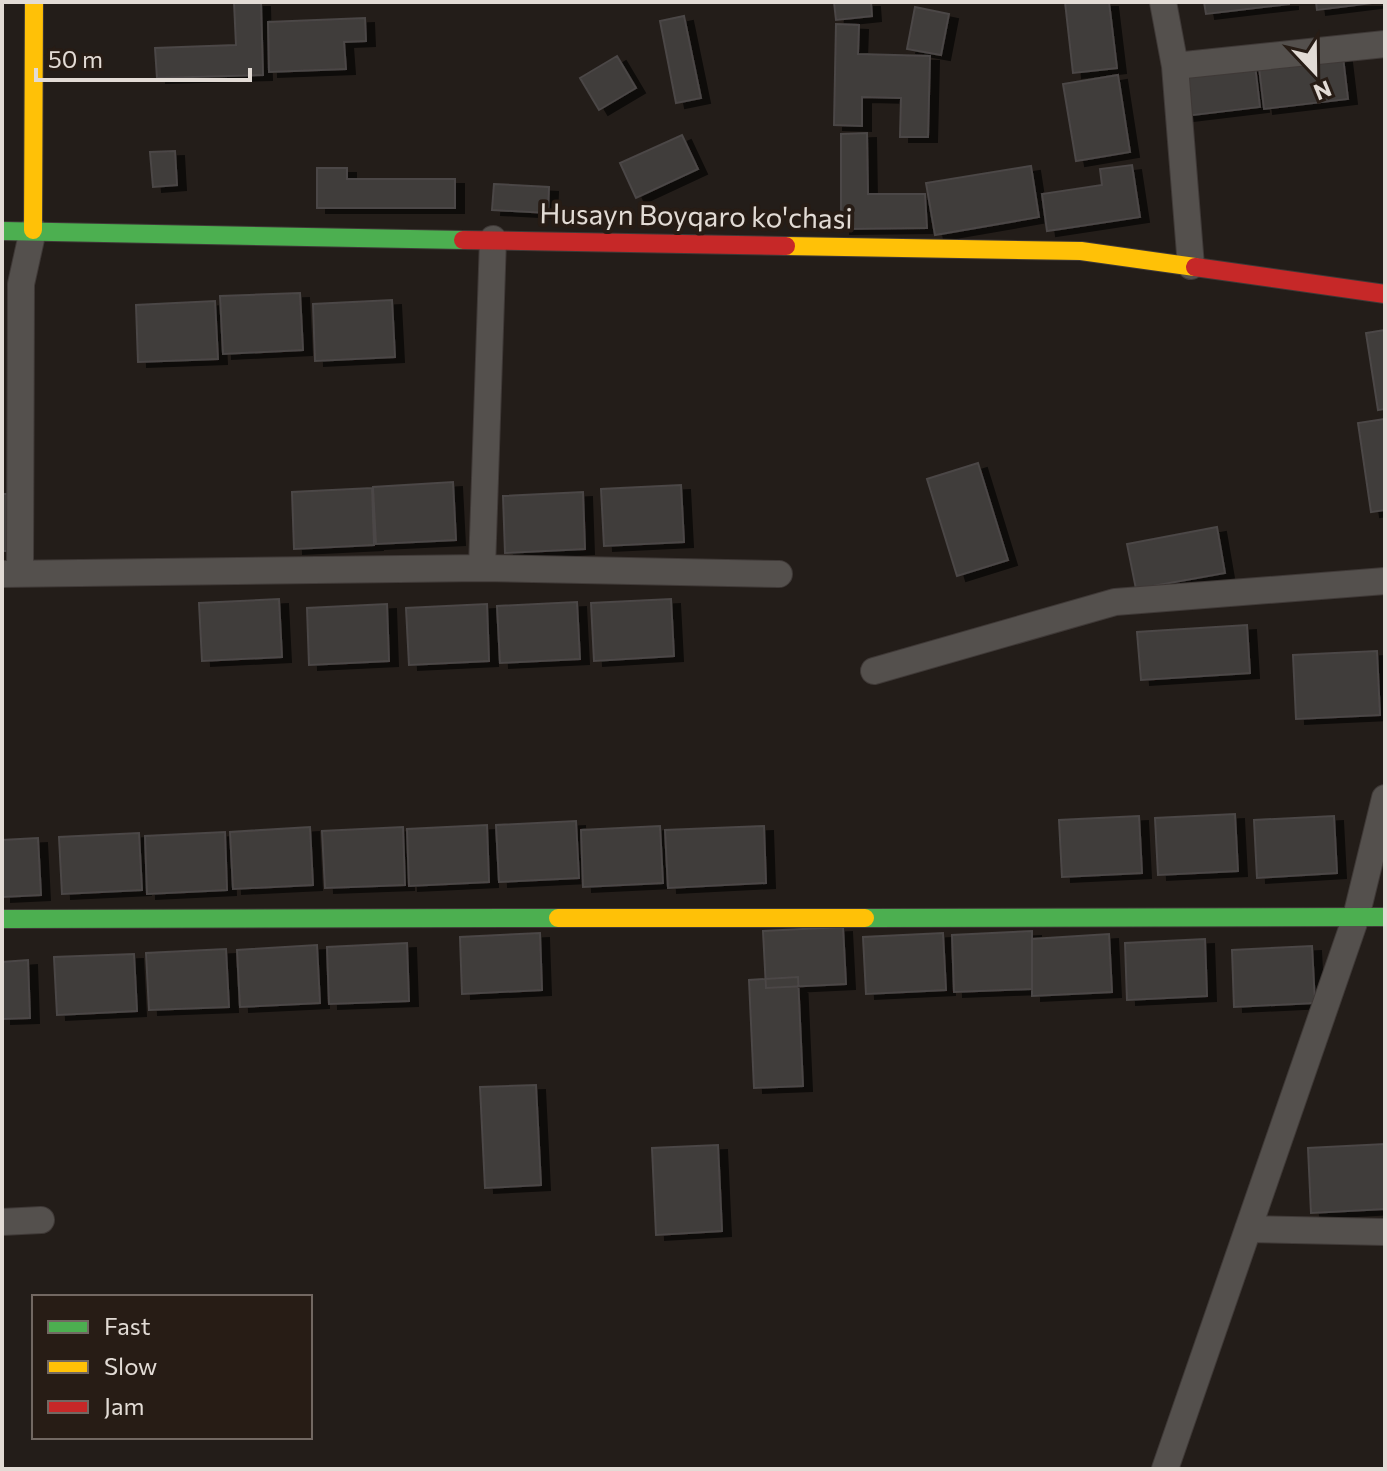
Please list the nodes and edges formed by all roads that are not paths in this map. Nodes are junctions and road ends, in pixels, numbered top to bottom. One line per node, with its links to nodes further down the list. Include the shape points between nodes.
1 (34, 2): 5 (street)
2 (1163, 2): 4 (street)
3 (1385, 44): 4 (street)
4 (1175, 66): 8 (street)
5 (33, 230): 6 (street, Husayn Boyqaro ko'chasi); 7 (street, Husayn Boyqaro ko'chasi); 11 (street, via 21,284)
6 (2, 231)
7 (493, 239): 8 (street, Husayn Boyqaro ko'chasi, via 1081,251); 10 (street)
8 (1191, 266): 9 (street, Husayn Boyqaro ko'chasi)
9 (1385, 294)
10 (482, 568): 11 (street); 12 (street)
11 (11, 573)
12 (779, 574)
13 (1385, 581): 14 (street, via 1115,602)
14 (874, 671)
15 (1385, 798): 16 (street)
16 (1356, 917): 17 (street); 18 (street); 21 (street)
17 (1385, 917)
18 (2, 919)
19 (41, 1220): 20 (street)
20 (2, 1222)
21 (1248, 1229): 22 (street); 23 (street)
22 (1385, 1232)
23 (1165, 1469)

